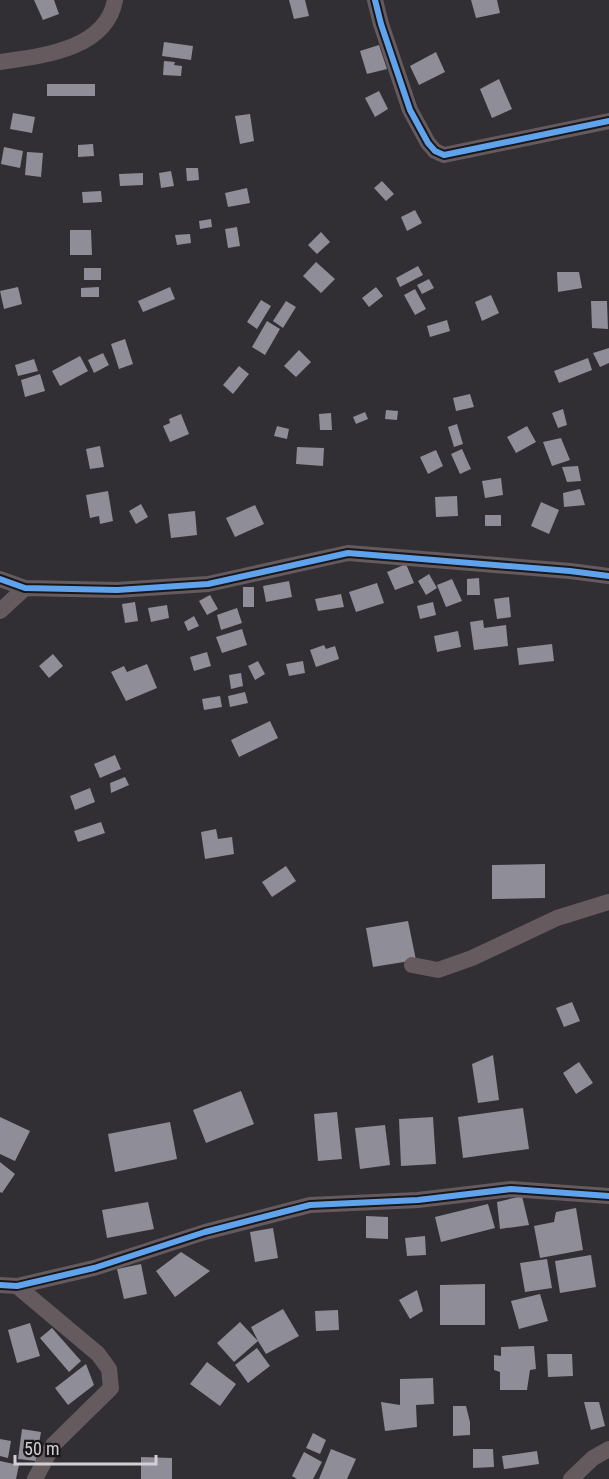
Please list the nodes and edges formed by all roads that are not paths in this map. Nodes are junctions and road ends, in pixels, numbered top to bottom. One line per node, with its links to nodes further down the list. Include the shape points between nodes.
1 (115, 0): 3 (street, via 113,11 93,36 63,50)
2 (375, 0): 4 (street, via 410,110 435,151 444,155)
3 (0, 62)
4 (609, 121)
5 (609, 576): 7 (street, via 348,553 208,584 117,590)
6 (0, 579): 7 (street)
7 (25, 588): 8 (street)
8 (0, 611)
9 (609, 902): 10 (street, via 557,918 438,970)
10 (412, 965)
11 (609, 1196): 12 (street, via 511,1189 418,1200 310,1205 206,1232 94,1268)
12 (8, 1286): 14 (street, via 98,1354 109,1369 111,1388 53,1444)
13 (609, 1449): 15 (street)
14 (35, 1479)
15 (571, 1479)

